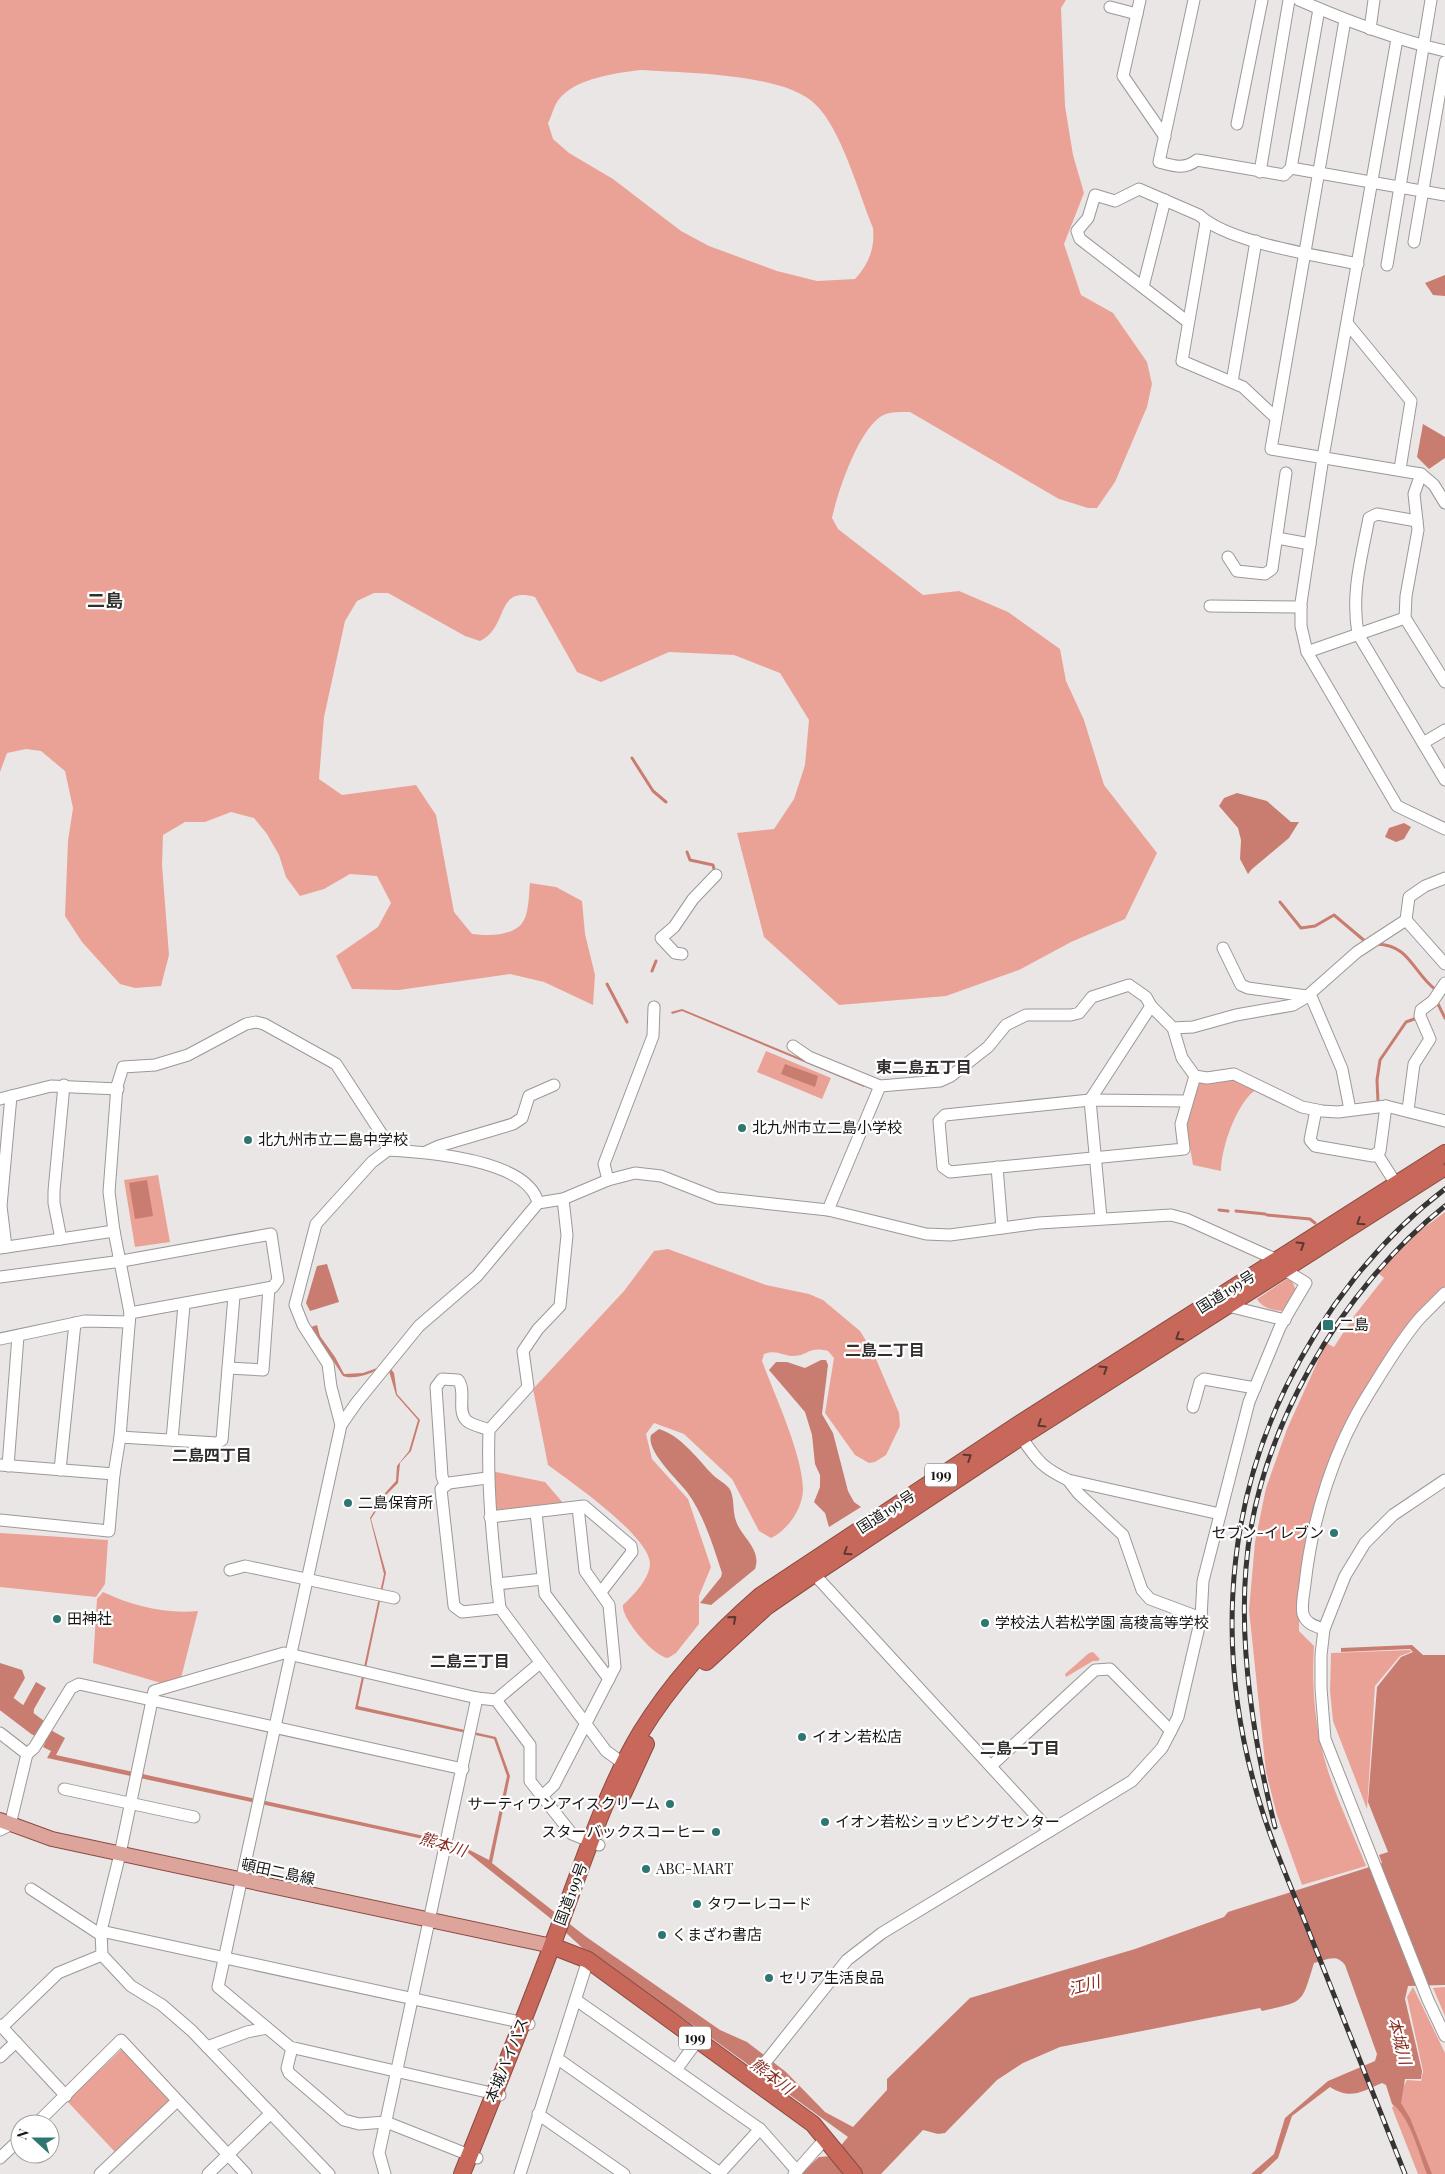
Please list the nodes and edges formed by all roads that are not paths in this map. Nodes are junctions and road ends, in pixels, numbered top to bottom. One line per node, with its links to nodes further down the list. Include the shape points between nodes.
1 (1140, 0): 10 (street)
2 (1194, 0): 18 (street)
3 (1262, 0): 17 (street)
4 (1290, 0): 20 (street)
5 (1299, 0): 9 (street)
6 (1374, 0): 12 (street)
7 (1431, 0): 14 (street)
8 (1110, 7): 10 (street)
9 (1319, 9): 11 (street); 19 (street)
10 (1137, 14): 18 (street, via 1123,76)
11 (1345, 20): 12 (street); 21 (street)
12 (1370, 29): 13 (street)
13 (1397, 39): 14 (street); 22 (street)
14 (1424, 46): 15 (street); 23 (street)
15 (1445, 52)
16 (1445, 62): 24 (street)
17 (1237, 124)
18 (1165, 137): 20 (street, via 1159,162 1182,168 1196,160)
19 (1291, 168): 20 (street, via 1284,175); 21 (street)
20 (1260, 172)
21 (1318, 174): 22 (street); 30 (street)
22 (1372, 184): 23 (street); 31 (street)
23 (1400, 188): 24 (street); 32 (street)
24 (1423, 192): 25 (street); 29 (street)
25 (1445, 195)
26 (1164, 200): 27 (street, via 1200,215); 33 (street); 33 (street, via 1139,189 1115,201 1095,195 1088,218 1077,231 1080,239)
27 (1206, 222): 28 (street, via 1231,235); 34 (street)
28 (1256, 241): 30 (street); 36 (street)
29 (1414, 242)
30 (1306, 253): 31 (street); 37 (street)
31 (1358, 264): 35 (street)
32 (1387, 265)
33 (1144, 287): 34 (street)
34 (1188, 322): 36 (street, via 1182,361)
35 (1347, 323): 38 (street); 39 (street, via 1411,401)
36 (1232, 382): 37 (street, via 1243,387)
37 (1276, 418): 38 (street, via 1271,449)
38 (1323, 456): 39 (street); 45 (street)
39 (1400, 469): 41 (street)
40 (1286, 473): 44 (street)
41 (1421, 474): 42 (street, via 1434,485); 43 (street, via 1414,494)
42 (1445, 503)
43 (1417, 521): 49 (street); 50 (street, via 1377,514 1369,518 1354,597)
44 (1277, 538): 45 (street); 46 (street, via 1272,568 1265,574 1237,570)
45 (1310, 544): 48 (street)
46 (1228, 557)
47 (1210, 606): 48 (street)
48 (1301, 607): 51 (street)
49 (1406, 618): 50 (street); 52 (street)
50 (1358, 634): 51 (street); 54 (street)
51 (1307, 652): 56 (street, via 1397,806)
52 (1445, 682)
53 (1445, 730): 54 (street)
54 (1423, 743): 55 (street)
55 (1445, 780)
56 (1445, 829)
57 (716, 875): 62 (street, via 693,899 674,927 660,938 675,953)
58 (1445, 878): 59 (street, via 1409,897)
59 (1406, 920): 61 (street); 65 (street, via 1357,952)
60 (1223, 948): 65 (street, via 1241,985)
61 (1441, 951): 63 (street)
62 (682, 954)
63 (1445, 964)
64 (1445, 983): 81 (street, via 1434,1001 1421,1010 1420,1016 1430,1038 1414,1064)
65 (1309, 995): 68 (street, via 1283,1008 1257,1010 1193,1027); 80 (street, via 1342,1069)
66 (1150, 1006): 68 (street); 73 (street, via 1146,997 1129,985 1092,997 1078,1013 1026,1015 1006,1025 988,1047 951,1076 940,1081); 76 (street)
67 (654, 1007): 90 (street, via 653,1036 604,1164)
68 (1173, 1028): 70 (street, via 1182,1058)
69 (793, 1046): 73 (street, via 816,1060)
70 (1195, 1076): 77 (street); 79 (street, via 1207,1078 1234,1074 1302,1107)
71 (64, 1085): 74 (street); 75 (street); 98 (street, via 54,1191)
72 (554, 1086): 84 (street, via 529,1096 522,1118 512,1124)
73 (880, 1086): 94 (street)
74 (118, 1089): 83 (street, via 123,1067 155,1065 188,1056 246,1024 256,1022 336,1064 381,1133); 97 (street, via 109,1192)
75 (6, 1097): 99 (street, via 1,1206)
76 (1090, 1100): 77 (street); 87 (street); 88 (street, via 945,1115 939,1120 943,1166 950,1172)
77 (1186, 1101): 87 (street, via 1181,1124 1184,1148)
78 (1386, 1106): 80 (street); 81 (street); 85 (street)
79 (1316, 1110): 80 (street); 85 (street, via 1310,1140 1315,1146)
80 (1350, 1110)
81 (1408, 1110): 82 (street)
82 (1445, 1121)
83 (388, 1150): 84 (street); 116 (street, via 372,1162 316,1224 295,1305 303,1325 328,1364)
84 (426, 1152): 93 (street, via 485,1164 521,1180 536,1192)
85 (1377, 1154): 91 (street)
86 (1445, 1154): 91 (highway, 国道199号 / 199)
87 (1095, 1156): 88 (street); 95 (street)
88 (997, 1166): 96 (street)
89 (1445, 1167): 101 (highway, 国道199号 / 199, one-way to 101)
90 (608, 1180): 92 (street); 94 (street, via 635,1173 661,1176 717,1198)
91 (1396, 1184): 101 (highway, 国道199号 / 199, one-way to 91)
92 (563, 1199): 93 (street); 117 (street, via 567,1235 560,1306 522,1351 528,1387)
93 (538, 1203): 116 (street, via 477,1276 419,1326)
94 (828, 1210): 96 (street, via 926,1234 950,1235)
95 (1102, 1218): 96 (street); 101 (street, via 1171,1215 1186,1219)
96 (1002, 1228)
97 (114, 1231): 98 (street); 100 (street)
98 (61, 1239): 99 (street)
99 (3, 1248)
100 (122, 1261): 102 (street); 103 (street, via 270,1234 278,1280); 108 (street)
101 (1281, 1265): 107 (highway, 国道199号 / 199); 109 (street, via 1306,1282); 133 (highway, 国道199号 / 199, one-way to 101, via 1016,1426)
102 (0, 1277)
103 (269, 1288): 105 (street); 113 (street, via 263,1370)
104 (1445, 1293): 142 (street, via 1420,1318 1368,1394 1335,1465 1320,1508 1308,1559 1303,1604 1304,1615 1310,1624)
105 (234, 1296): 106 (street); 113 (street)
106 (184, 1305): 108 (street); 120 (street)
107 (1228, 1306): 109 (street); 119 (highway, 国道199号 / 199, one-way to 119)
108 (130, 1317): 110 (street); 118 (street)
109 (1285, 1320): 114 (street)
110 (74, 1323): 111 (street); 122 (street)
111 (18, 1336): 112 (street); 121 (street)
112 (0, 1339)
113 (228, 1368): 120 (street, via 222,1440 217,1443)
114 (1255, 1388): 115 (street, via 1204,1379 1200,1382); 130 (street)
115 (1193, 1407)
116 (341, 1425): 135 (street)
117 (489, 1430): 124 (street); 127 (street, via 466,1420 463,1415 462,1384 458,1380 442,1379 436,1387 442,1476)
118 (120, 1437): 120 (street); 123 (street)
119 (1021, 1437): 125 (street, via 1043,1466); 133 (highway, 国道199号 / 199, one-way to 133)
120 (172, 1440)
121 (4, 1465): 122 (street)
122 (60, 1470): 123 (street)
123 (114, 1474): 132 (street, via 109,1531)
124 (487, 1478): 127 (street); 131 (street)
125 (1068, 1480): 130 (street); 141 (street, via 1122,1535 1142,1590 1150,1599)
126 (1445, 1480): 142 (street, via 1393,1515 1365,1543 1345,1576)
127 (446, 1485): 140 (street, via 441,1489 454,1606 462,1612)
128 (578, 1507): 129 (street); 138 (street, via 585,1571); 138 (street, via 584,1506 631,1546 632,1552)
129 (536, 1512): 131 (street); 136 (street)
130 (1220, 1514): 141 (street, via 1202,1581)
131 (490, 1517): 137 (street)
132 (0, 1520)
133 (811, 1568): 154 (highway, 国道199号 / 199, one-way to 133, via 661,1702 724,1628 760,1596); 155 (street); 163 (highway, 国道199号 / 199, via 694,1674 667,1708)
134 (230, 1570): 135 (street, via 244,1566)
135 (308, 1579): 139 (street); 143 (street)
136 (543, 1579): 137 (street); 145 (street, via 545,1594)
137 (497, 1584): 140 (street)
138 (600, 1592): 145 (street, via 609,1605 611,1622 615,1667)
139 (394, 1598)
140 (500, 1608): 144 (street)
141 (1201, 1618): 151 (street, via 1178,1717)
142 (1324, 1629): 178 (street, via 1321,1688 1325,1739)
143 (290, 1656): 146 (street); 148 (street, via 284,1653 154,1691); 150 (street)
144 (540, 1663): 147 (street); 149 (street)
145 (609, 1679): 149 (street)
146 (477, 1698): 147 (street); 156 (street)
147 (496, 1700): 158 (street, via 530,1746 530,1781)
148 (152, 1701): 150 (street); 153 (street, via 75,1685); 159 (street)
149 (586, 1724): 154 (street, via 606,1751); 158 (street, via 554,1785)
150 (274, 1728): 156 (street); 165 (street)
151 (1171, 1731): 155 (street, via 1110,1668 1095,1670); 162 (street, via 1162,1748 1132,1781)
152 (0, 1732): 153 (street)
153 (27, 1754): 161 (street)
154 (624, 1764): 163 (highway, 国道199号 / 199)
155 (992, 1766): 162 (street)
156 (463, 1769): 167 (street)
157 (64, 1789): 159 (street)
158 (542, 1796): 163 (street, via 572,1834)
159 (130, 1804): 160 (street); 164 (street)
160 (194, 1817)
161 (3, 1825): 164 (main road, 頓田二島線)
162 (1050, 1831): 187 (street, via 882,1933 847,1960)
163 (595, 1843): 169 (highway, 国道199号 / 199)
164 (120, 1854): 165 (main road, 頓田二島線); 168 (street)
165 (241, 1880): 167 (main road, 頓田二島線); 171 (street)
166 (31, 1889): 168 (street)
167 (428, 1921): 169 (main road, 頓田二島線); 173 (street)
168 (101, 1933): 170 (street); 171 (street)
169 (561, 1933): 172 (highway, 国道199号 / 199); 175 (highway, 本城バイパス / 199)
170 (102, 1954): 176 (street, via 58,1973); 181 (street, via 131,1986 162,2005)
171 (224, 1958): 173 (street); 177 (street, via 218,1987)
172 (588, 1960): 174 (street); 179 (highway, 国道199号 / 199)
173 (412, 2000): 175 (street); 186 (street)
174 (576, 2000): 184 (street); 185 (street)
175 (526, 2023): 188 (highway, 本城バイパス / 199)
176 (1, 2026): 180 (street)
177 (267, 2028): 181 (street); 182 (street)
178 (1445, 2036)
179 (698, 2040): 185 (street); 187 (highway, 国道199号 / 199)
180 (16, 2042): 183 (street); 189 (street)
181 (207, 2047): 191 (street)
182 (292, 2048): 186 (street); 194 (street, via 288,2073 338,2116 350,2122)
183 (0, 2057)
184 (558, 2059): 193 (street); 202 (street)
185 (676, 2070): 195 (street)
186 (398, 2072): 188 (street); 194 (street)
187 (752, 2079): 196 (highway, 国道199号 / 199, via 813,2124)
188 (498, 2095): 199 (highway, 本城バイパス / 199)
189 (66, 2096): 190 (street, via 121,2040); 192 (street)
190 (177, 2101): 198 (street); 203 (street)
191 (271, 2113): 198 (street); 206 (street)
192 (47, 2114)
193 (538, 2114): 210 (street); 211 (street)
194 (386, 2122): 199 (street); 207 (street, via 379,2154)
195 (760, 2129): 201 (street); 202 (street)
196 (828, 2142): 201 (street); 212 (highway, 国道199号 / 199)
197 (10, 2148): 200 (street)
198 (228, 2155): 204 (street); 205 (street)
199 (474, 2156): 208 (highway, 本城バイパス / 199); 209 (highway, 本城バイパス / 199)
200 (0, 2158)
201 (796, 2172)
202 (719, 2173)
203 (100, 2174)
204 (208, 2174)
205 (246, 2174)
206 (329, 2174)
207 (385, 2174)
208 (462, 2174)
209 (471, 2174)
210 (520, 2174)
211 (624, 2174)
212 (854, 2174)

